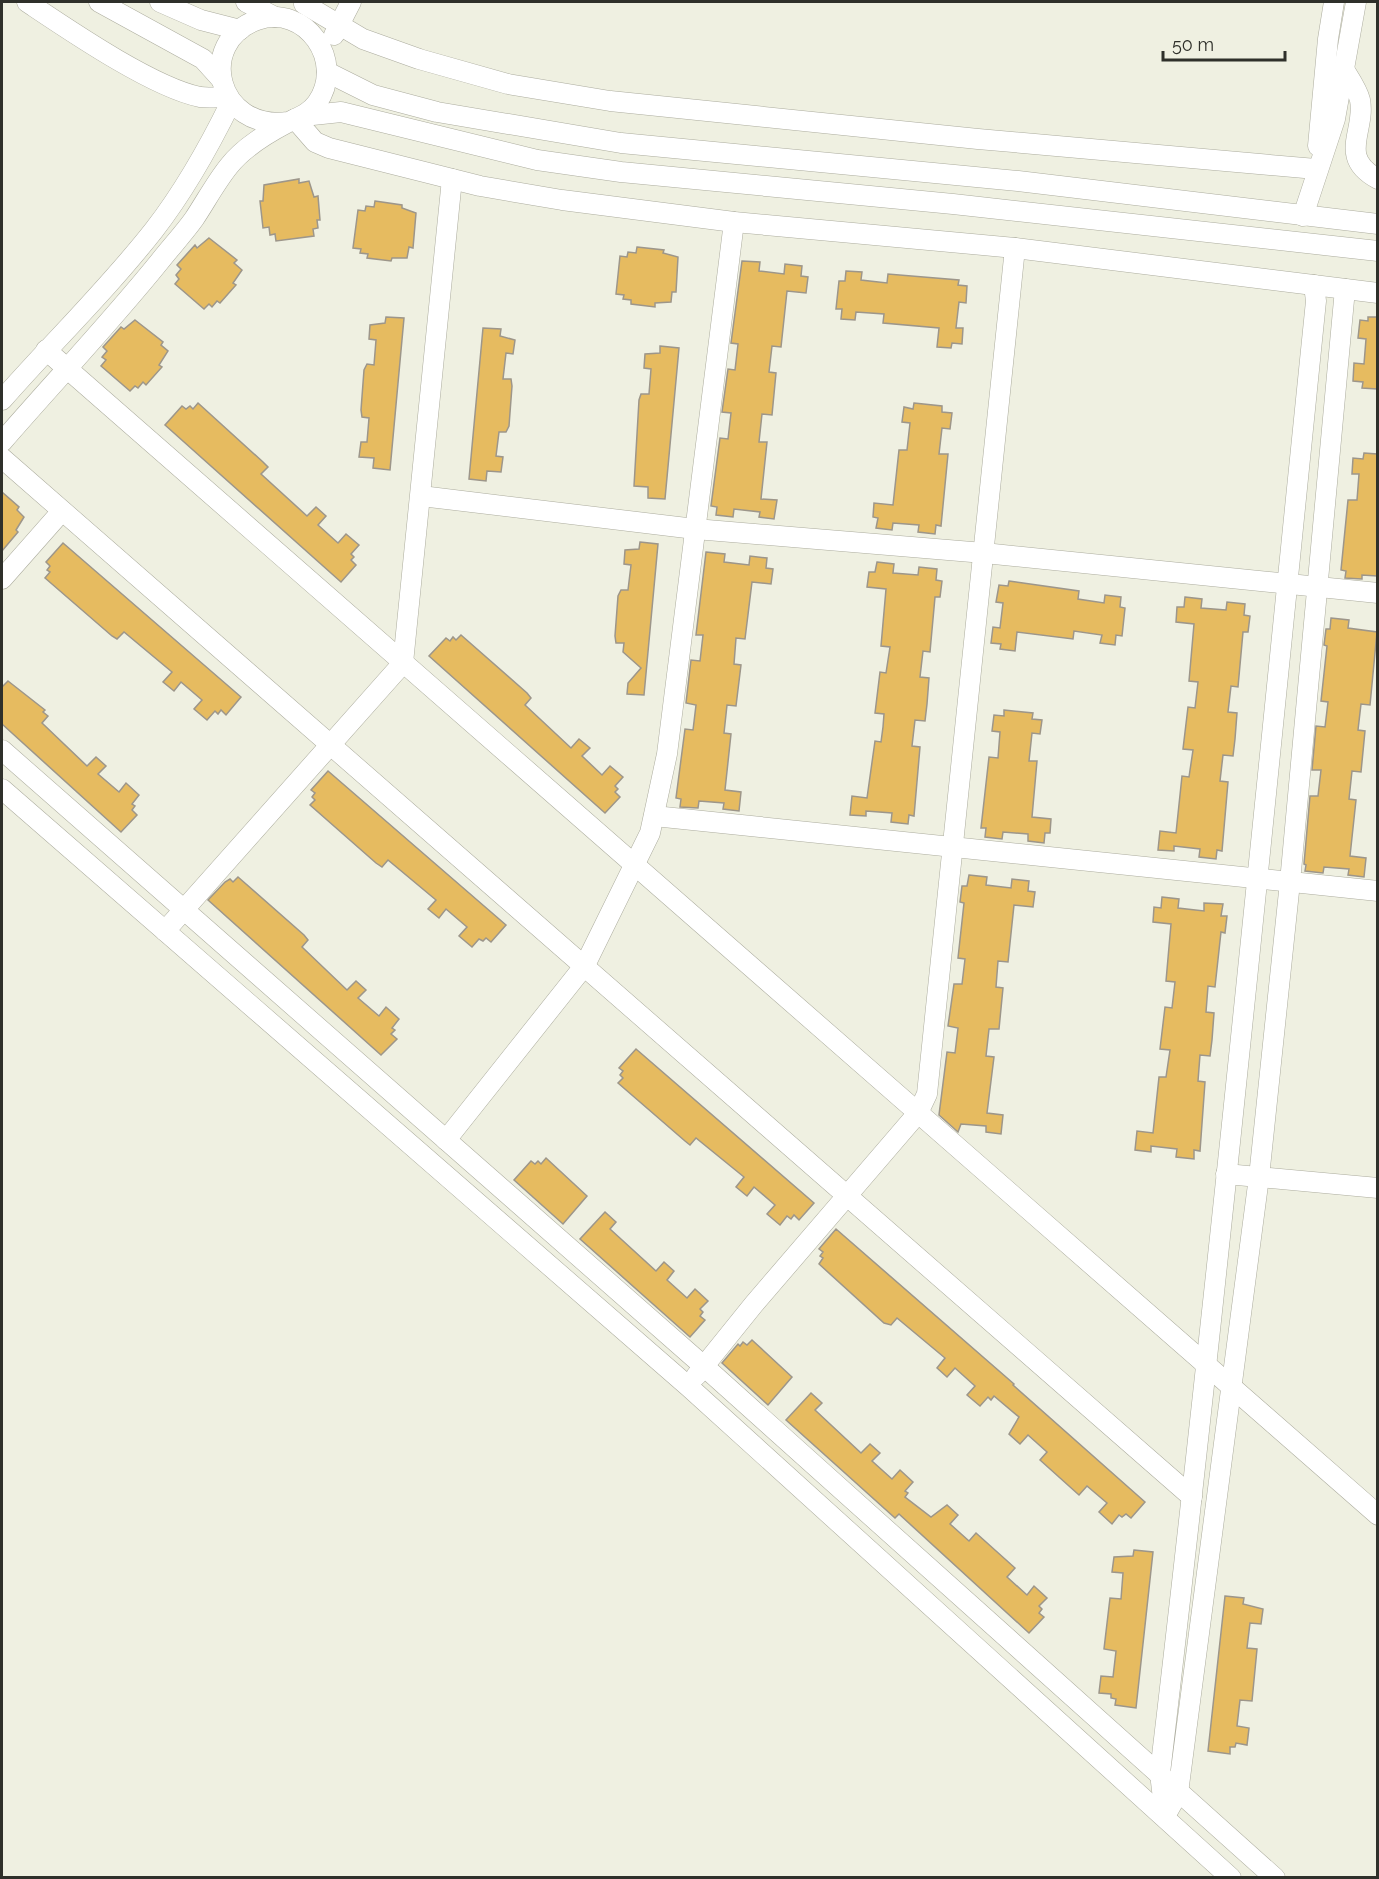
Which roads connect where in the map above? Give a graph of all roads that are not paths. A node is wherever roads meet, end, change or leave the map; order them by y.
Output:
1 (27, 2) edge
2 (99, 2) edge
3 (160, 2) edge
4 (246, 2) edge
5 (351, 2) edge
6 (1334, 2) edge
7 (1356, 2) edge
8 (305, 3) edge
9 (281, 19) junction
10 (338, 25) junction
11 (240, 30) junction
12 (326, 64) junction
13 (1345, 71) junction
14 (227, 93) junction
15 (296, 119) junction
16 (1316, 169) junction
17 (452, 179) junction
18 (1377, 179) edge
19 (1303, 216) junction
20 (734, 222) junction
21 (1377, 224) edge
22 (1015, 248) junction
23 (1377, 251) edge
24 (1314, 285) junction
25 (1345, 289) junction
26 (1377, 293) edge
27 (46, 350) junction
28 (67, 368) junction
29 (2, 400) edge
30 (2, 442) edge
31 (2, 458) edge
32 (421, 496) junction
33 (62, 511) junction
34 (695, 529) junction
35 (984, 553) junction
36 (2, 579) edge
37 (1287, 585) junction
38 (1317, 588) junction
39 (1377, 593) edge
40 (404, 663) junction
41 (331, 745) junction
42 (2, 750) edge
43 (2, 789) edge
44 (654, 816) junction
45 (952, 848) junction
46 (636, 866) junction
47 (1257, 879) junction
48 (1290, 882) junction
49 (1377, 891) edge
50 (185, 909) junction
51 (165, 931) junction
52 (585, 965) junction
53 (918, 1113) junction
54 (446, 1140) junction
55 (1226, 1174) junction
56 (1259, 1177) junction
57 (1377, 1188) edge
58 (847, 1196) junction
59 (1204, 1364) junction
60 (703, 1366) junction
61 (689, 1387) junction
62 (1233, 1389) junction
63 (1192, 1497) junction
64 (1377, 1515) edge
65 (1160, 1773) junction
66 (1178, 1792) junction
67 (1165, 1816) junction
68 (1231, 1878) edge
69 (1275, 1878) edge

1 - 14 street
2 - 14 street
3 - 11 street
4 - 9 street
5 - 10 street
6 - 16 street
7 - 13 street
8 - 9 street
8 - 10 street
9 - 11 street
9 - 12 street
10 - 12 street
10 - 16 street
11 - 14 street
12 - 15 street
12 - 19 street
13 - 16 street
13 - 18 street
14 - 15 street
14 - 27 street
15 - 17 street
15 - 23 street
15 - 28 street
16 - 19 street
17 - 20 street
17 - 32 street
19 - 21 street
20 - 22 street
20 - 34 street
22 - 24 street
22 - 35 street
24 - 25 street
24 - 37 street
25 - 26 street
25 - 38 street
27 - 28 street
27 - 29 street
28 - 30 street
28 - 40 street
31 - 33 street
32 - 34 street
32 - 40 street
33 - 36 street
33 - 41 street
34 - 35 street
34 - 44 street
35 - 37 street
35 - 45 street
37 - 38 street
37 - 47 street
38 - 39 street
38 - 48 street
40 - 41 street
40 - 46 street
41 - 50 street
41 - 52 street
42 - 50 street
43 - 51 street
44 - 45 street
44 - 46 street
45 - 47 street
45 - 53 street
46 - 52 street
46 - 53 street
47 - 48 street
47 - 55 street
48 - 49 street
48 - 56 street
50 - 51 street
50 - 54 street
51 - 61 street
52 - 54 street
52 - 58 street
53 - 58 street
53 - 59 street
54 - 60 street
55 - 56 street
55 - 59 street
56 - 57 street
56 - 62 street
58 - 60 street
58 - 63 street
59 - 62 street
59 - 63 street
60 - 61 street
60 - 65 street
61 - 67 street
62 - 64 street
62 - 66 street
63 - 65 street
65 - 66 street
65 - 67 street
66 - 67 street
66 - 69 street
67 - 68 street

